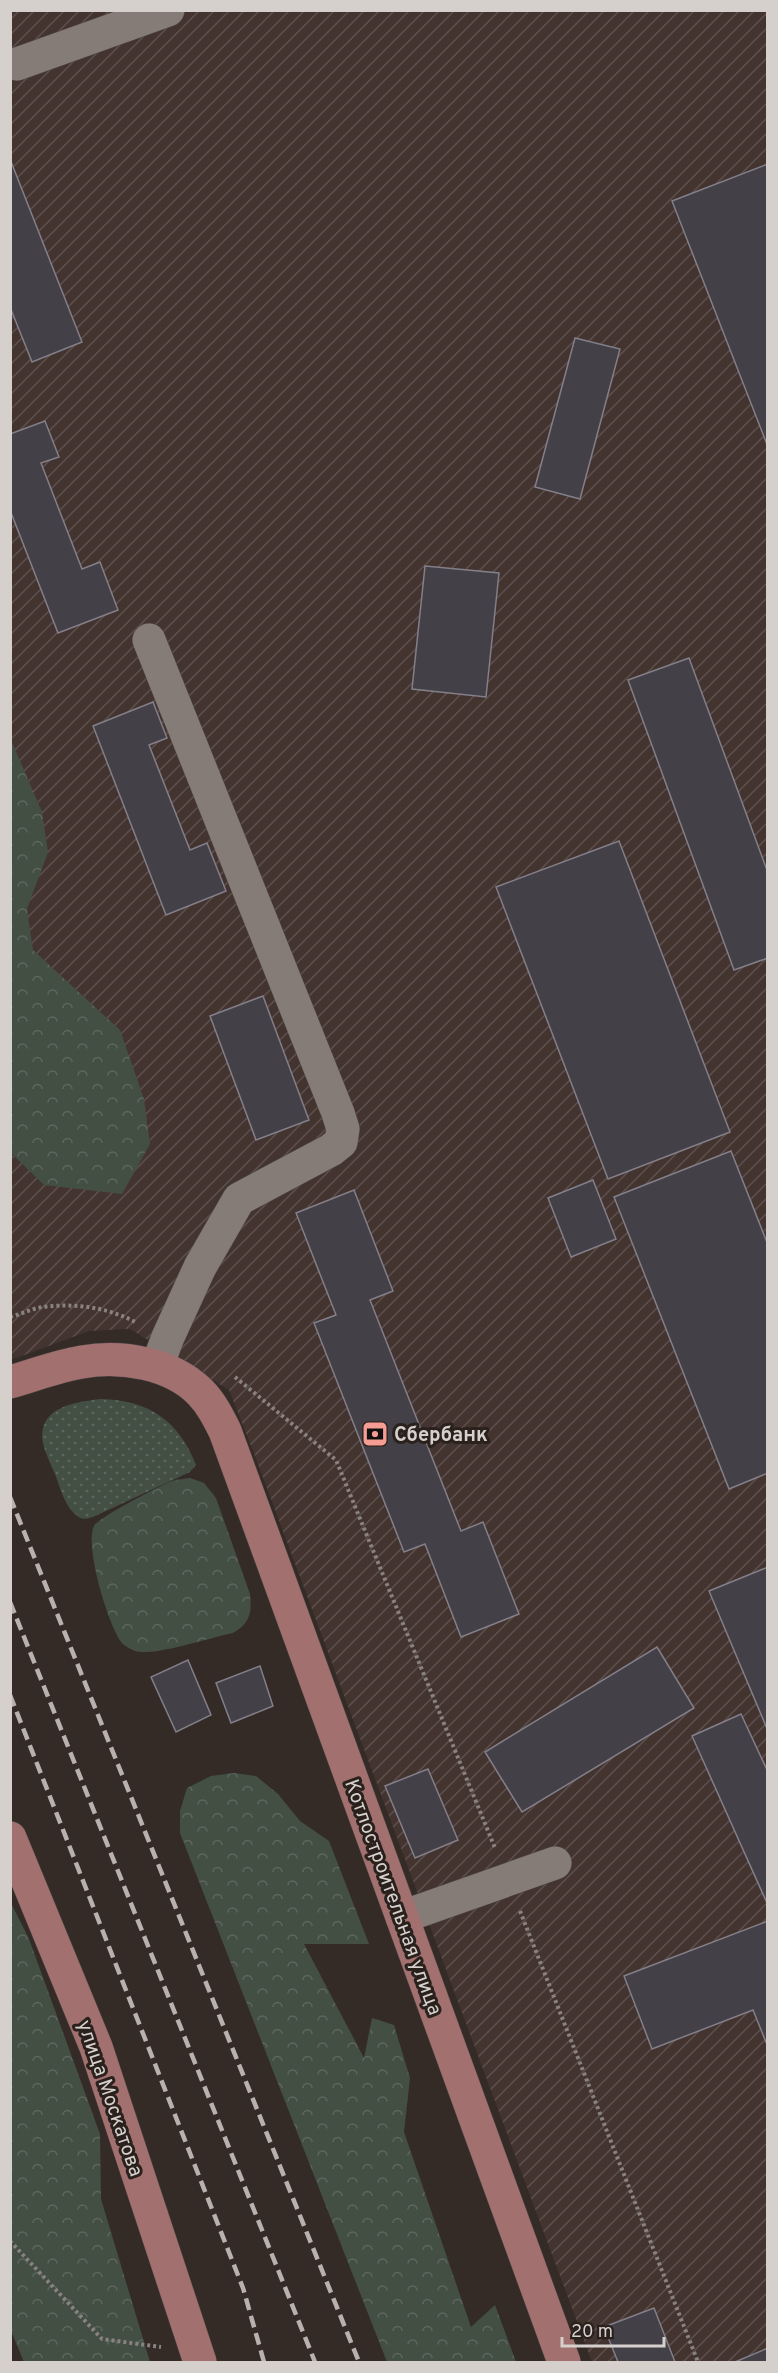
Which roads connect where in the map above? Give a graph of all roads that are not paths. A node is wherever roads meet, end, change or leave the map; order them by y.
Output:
1 (168, 10) edge
2 (17, 64) dead end
3 (149, 640) dead end
4 (157, 1366) junction
5 (10, 1382) edge
6 (10, 1838) edge
7 (555, 1863) dead end
8 (402, 1917) junction
9 (198, 2357) edge
10 (564, 2362) edge

1 - 2 street
3 - 4 street
4 - 5 main road, Котлостроительная улица
4 - 8 main road, Котлостроительная улица
6 - 9 main road, улица Москатова
7 - 8 street
8 - 10 main road, Котлостроительная улица

